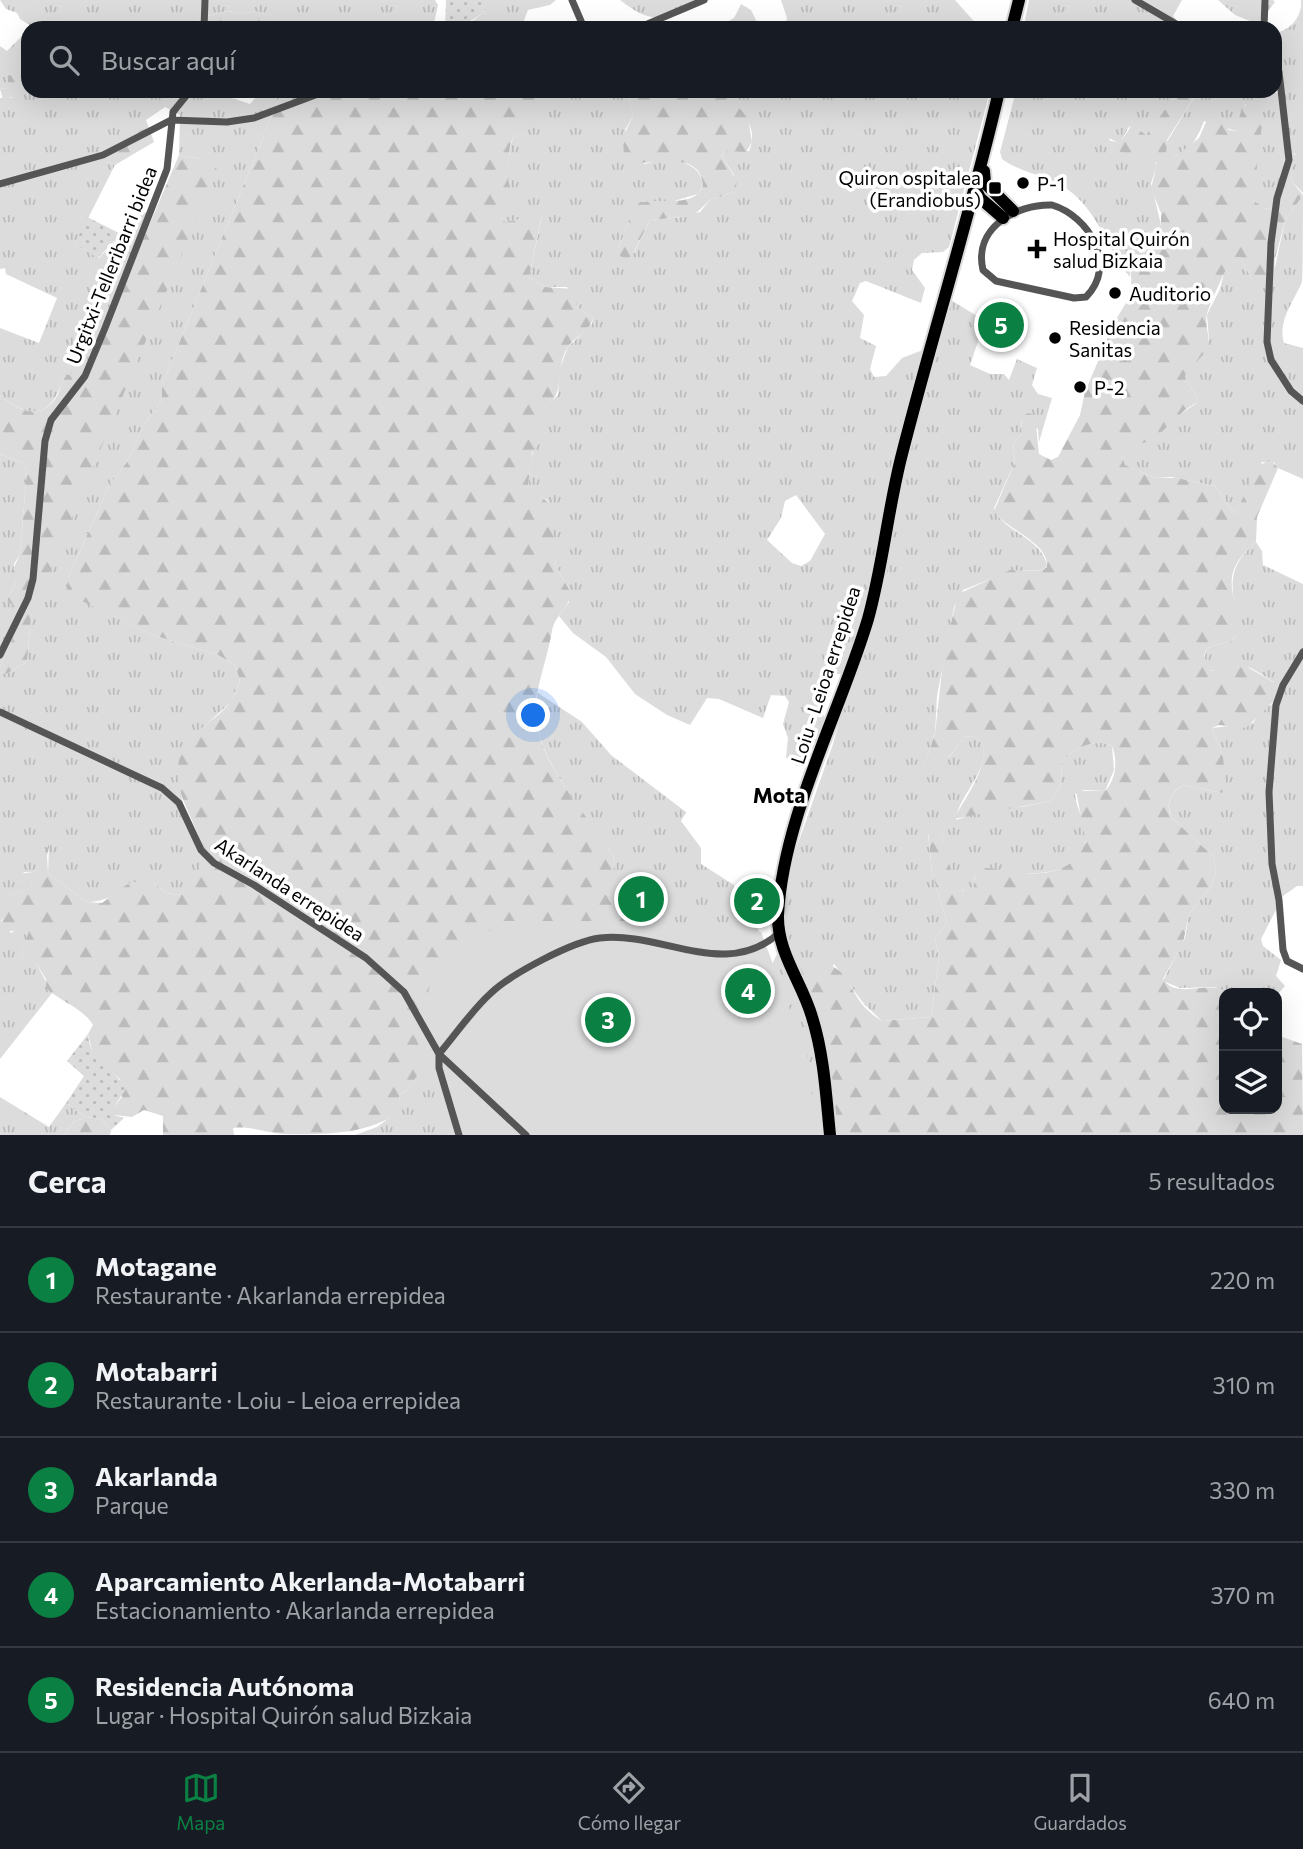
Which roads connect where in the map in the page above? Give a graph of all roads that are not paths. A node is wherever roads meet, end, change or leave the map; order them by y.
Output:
1 (205, 0) edge
2 (572, 0) edge
3 (704, 0) edge
4 (1020, 0) edge
5 (1135, 0) edge
6 (1265, 0) edge
7 (204, 21) edge
8 (580, 21) edge
9 (654, 21) edge
10 (1014, 21) edge
11 (1171, 21) edge
12 (1264, 21) edge
13 (184, 98) edge
14 (307, 98) edge
15 (995, 98) edge
16 (996, 98) edge
17 (997, 98) edge
18 (1282, 98) edge
19 (171, 120) junction
20 (986, 121) junction
21 (0, 184) edge
22 (975, 190) junction
23 (994, 204) junction
24 (1008, 214) junction
25 (948, 283) junction
26 (940, 306) junction
27 (1303, 401) edge
28 (1303, 652) edge
29 (0, 655) edge
30 (0, 712) edge
31 (779, 933) junction
32 (1303, 969) edge
33 (439, 1054) junction
34 (459, 1135) edge
35 (526, 1135) edge
36 (830, 1135) edge

1 - 7 street
2 - 8 street
3 - 9 street
4 - 10 main road
5 - 11 street
6 - 12 street
13 - 19 street
14 - 19 street
15 - 20 main road, Loiu - Leioa errepidea
16 - 22 main road, Loiu - Leioa errepidea
17 - 23 main road
18 - 27 street
19 - 21 street
19 - 29 street, Urgitxi-Telleribarri bidea
20 - 22 main road
20 - 26 main road, Loiu - Leioa errepidea
22 - 23 main road
22 - 25 main road, Loiu - Leioa errepidea
23 - 24 main road
23 - 25 main road
24 - 24 street
25 - 26 main road, Loiu - Leioa errepidea
26 - 31 main road, Loiu - Leioa errepidea
28 - 32 street
30 - 33 street, Akarlanda errepidea
31 - 33 street
31 - 36 main road, Loiu - Leioa errepidea
33 - 34 street
33 - 35 street, Akarlanda errepidea

